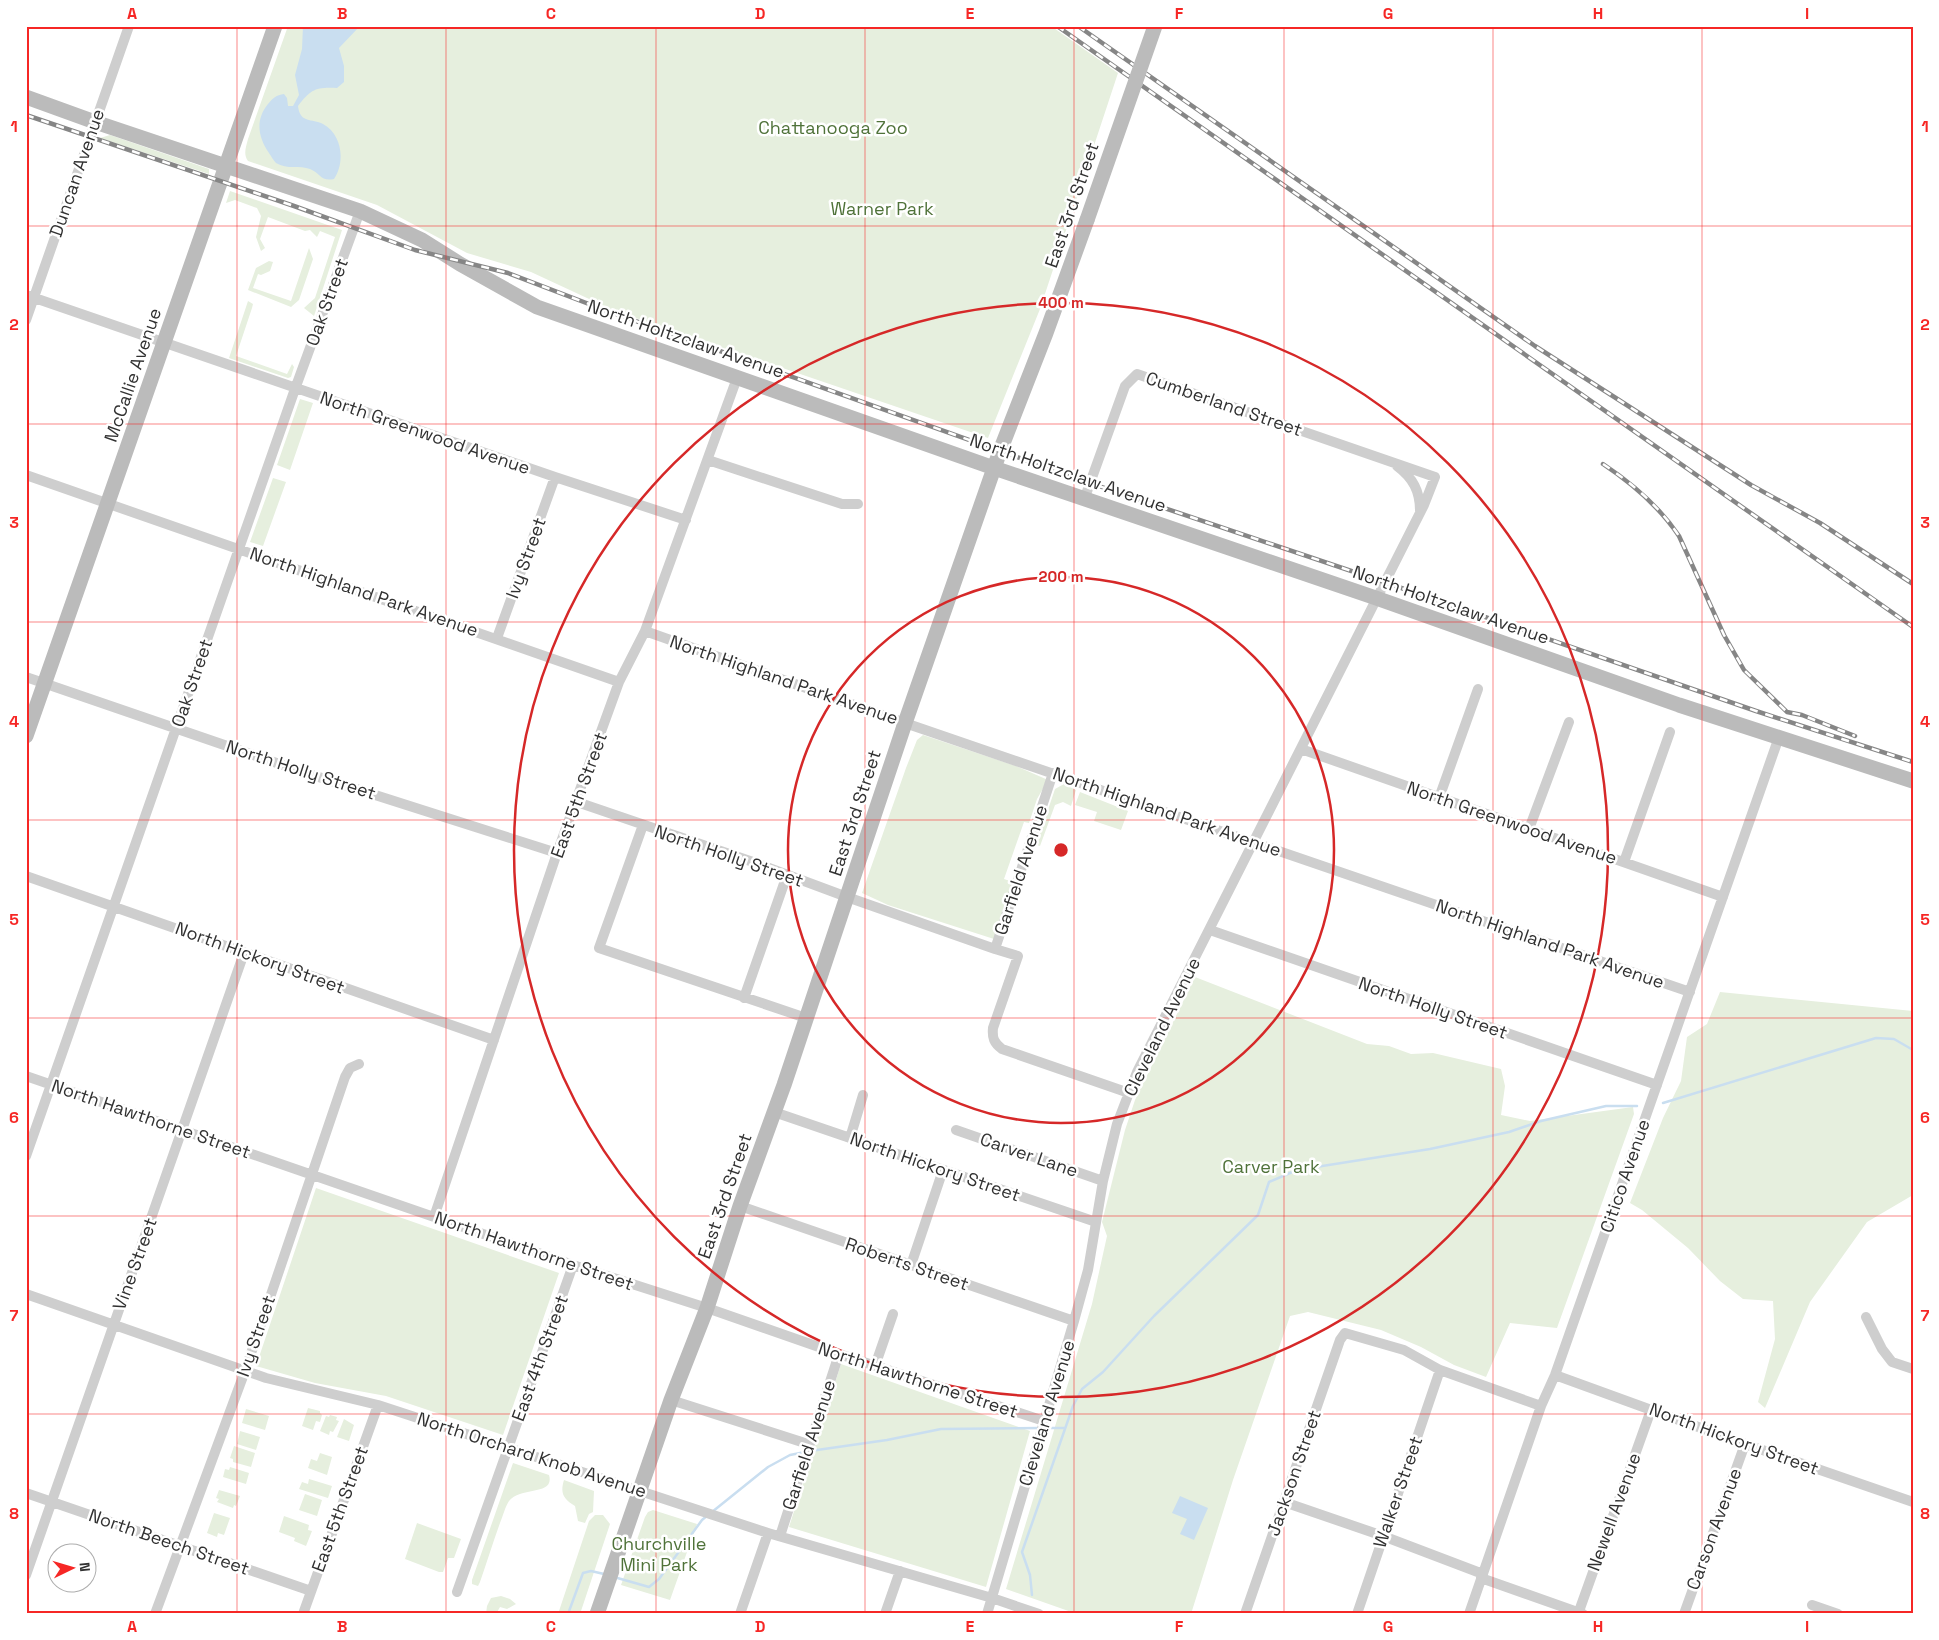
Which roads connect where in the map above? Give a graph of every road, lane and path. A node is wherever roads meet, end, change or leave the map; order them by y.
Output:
1 (129, 26) edge
2 (275, 26) edge
3 (1154, 26) edge
4 (26, 97) edge
5 (95, 122) junction
6 (227, 165) junction
7 (360, 211) junction
8 (30, 296) edge
9 (26, 320) edge
10 (164, 343) junction
11 (737, 378) junction
12 (295, 388) junction
13 (1383, 459) junction
14 (708, 460) junction
15 (994, 468) junction
16 (26, 475) edge
17 (555, 477) junction
18 (1435, 477) joint
19 (1085, 497) junction
20 (108, 504) junction
21 (858, 504) dead end
22 (1420, 513) junction
23 (686, 520) junction
24 (239, 548) junction
25 (1376, 598) junction
26 (645, 631) junction
27 (497, 638) junction
28 (26, 677) edge
29 (619, 682) junction
30 (45, 684) junction
31 (1478, 689) dead end
32 (905, 722) junction
33 (1569, 722) dead end
34 (177, 728) junction
35 (1670, 732) dead end
36 (26, 736) edge
37 (1779, 737) junction
38 (1301, 749) junction
39 (1053, 773) junction
40 (1913, 780) edge
41 (1439, 798) junction
42 (577, 802) junction
43 (643, 825) junction
44 (1529, 829) junction
45 (1253, 841) junction
46 (558, 853) junction
47 (1624, 862) junction
48 (787, 875) junction
49 (26, 876) edge
50 (847, 897) junction
51 (1723, 897) junction
52 (114, 906) junction
53 (1210, 930) junction
54 (995, 949) junction
55 (244, 953) junction
56 (1690, 992) junction
57 (744, 998) junction
58 (806, 1018) junction
59 (494, 1040) junction
60 (359, 1064) dead end
61 (26, 1076) edge
62 (52, 1085) junction
63 (1657, 1085) junction
64 (1129, 1093) junction
65 (864, 1095) dead end
66 (774, 1112) junction
67 (956, 1130) dead end
68 (183, 1131) junction
69 (850, 1138) junction
70 (26, 1156) edge
71 (943, 1170) junction
72 (310, 1174) junction
73 (1103, 1181) junction
74 (740, 1206) junction
75 (434, 1217) junction
76 (1096, 1222) junction
77 (573, 1265) junction
78 (911, 1265) junction
79 (26, 1294) edge
80 (706, 1308) junction
81 (893, 1314) dead end
82 (1866, 1317) dead end
83 (1074, 1321) junction
84 (114, 1325) junction
85 (839, 1354) junction
86 (875, 1366) junction
87 (1913, 1369) edge
88 (1440, 1370) junction
89 (245, 1371) junction
90 (1555, 1375) junction
91 (671, 1400) junction
92 (378, 1404) junction
93 (1540, 1406) junction
94 (1651, 1410) junction
95 (1044, 1421) junction
96 (808, 1444) junction
97 (1745, 1444) junction
98 (508, 1447) junction
99 (639, 1491) junction
100 (26, 1493) edge
101 (51, 1502) junction
102 (1284, 1502) junction
103 (1913, 1502) edge
104 (768, 1533) junction
105 (780, 1536) junction
106 (1383, 1536) junction
107 (180, 1545) junction
108 (900, 1571) junction
109 (26, 1575) edge
110 (1482, 1576) junction
111 (311, 1591) junction
112 (457, 1592) dead end
113 (992, 1598) junction
114 (1812, 1605) dead end
115 (1580, 1613) edge
116 (156, 1614) edge
117 (303, 1614) edge
118 (597, 1614) edge
119 (740, 1614) edge
120 (885, 1614) edge
121 (987, 1614) edge
122 (1039, 1614) edge
123 (1245, 1614) edge
124 (1357, 1614) edge
125 (1469, 1614) edge
126 (1684, 1614) edge
127 (1838, 1614) edge

1 - 5 street, Duncan Avenue
2 - 6 main road, McCallie Avenue
3 - 15 main road, East 3rd Street, bridge
4 - 5 main road, North Holtzclaw Avenue
5 - 6 main road, North Holtzclaw Avenue
5 - 8 street, Duncan Avenue
6 - 7 main road, North Holtzclaw Avenue
6 - 10 main road, McCallie Avenue
7 - 11 main road, North Holtzclaw Avenue
7 - 12 street, Oak Street
8 - 9 street, Duncan Avenue
8 - 10 street, North Greenwood Avenue
10 - 12 street, North Greenwood Avenue
10 - 20 main road, McCallie Avenue
11 - 14 street, East 5th Street
11 - 15 main road, North Holtzclaw Avenue
12 - 17 street, North Greenwood Avenue
12 - 24 street, Oak Street
13 - 18 street, Cumberland Street
13 - 19 street, Cumberland Street
13 - 22 street, Cumberland Street
14 - 21 street
14 - 23 street, East 5th Street
15 - 19 main road, North Holtzclaw Avenue
15 - 32 main road, East 3rd Street
16 - 20 street, North Highland Park Avenue
17 - 23 street, North Greenwood Avenue
17 - 27 street, Ivy Street
18 - 22 street, Cleveland Avenue
19 - 25 main road, North Holtzclaw Avenue
20 - 24 street, North Highland Park Avenue
20 - 30 main road, McCallie Avenue
22 - 25 street, Cleveland Avenue
23 - 26 street, East 5th Street
24 - 27 street, North Highland Park Avenue
24 - 34 street, Oak Street
25 - 37 main road, North Holtzclaw Avenue
25 - 38 street, Cleveland Avenue
26 - 29 street, East 5th Street
26 - 32 street, North Highland Park Avenue
27 - 29 street, North Highland Park Avenue
28 - 30 street, North Holly Street
29 - 42 street, East 5th Street
30 - 34 street, North Holly Street
30 - 36 main road, McCallie Avenue
31 - 41 street
32 - 39 street, North Highland Park Avenue
32 - 50 main road, East 3rd Street
33 - 44 street
34 - 46 street, North Holly Street
34 - 52 street, Oak Street
35 - 47 street
37 - 40 main road, North Holtzclaw Avenue
37 - 51 street, Citico Avenue
38 - 41 street, North Greenwood Avenue
38 - 45 street, Cleveland Avenue
39 - 45 street, North Highland Park Avenue
39 - 54 street, Garfield Avenue
41 - 44 street, North Greenwood Avenue
42 - 43 street, North Holly Street
42 - 46 street, East 5th Street
43 - 48 street, North Holly Street
43 - 57 street
44 - 47 street, North Greenwood Avenue
45 - 53 street, Cleveland Avenue
45 - 56 street, North Highland Park Avenue
46 - 59 street, East 5th Street
47 - 51 street, North Greenwood Avenue
48 - 50 street, North Holly Street
48 - 57 street
49 - 52 street, North Hickory Street
50 - 54 street, North Holly Street
50 - 58 main road, East 3rd Street
51 - 56 street, Citico Avenue
52 - 55 street, North Hickory Street
52 - 62 street, Oak Street
53 - 63 street, North Holly Street
53 - 64 street, Cleveland Avenue
54 - 64 street, Garfield Avenue
55 - 59 street, North Hickory Street
55 - 68 street, Vine Street
56 - 63 street, Citico Avenue
57 - 58 street
58 - 66 main road, East 3rd Street
59 - 75 street, East 5th Street
60 - 72 street, Ivy Street
61 - 62 street, North Hawthorne Street
62 - 68 street, North Hawthorne Street
62 - 70 street, Oak Street
63 - 90 street, Citico Avenue
64 - 73 street, Cleveland Avenue
65 - 69 street
66 - 69 street, North Hickory Street
66 - 74 main road, East 3rd Street
67 - 73 street, Carver Lane
68 - 72 street, North Hawthorne Street
68 - 84 street, Vine Street
69 - 71 street, North Hickory Street
71 - 76 street, North Hickory Street
71 - 78 street
72 - 75 street, North Hawthorne Street
72 - 89 street, Ivy Street
73 - 76 street, Cleveland Avenue
74 - 78 street, Roberts Street
74 - 80 main road, East 3rd Street
75 - 77 street, North Hawthorne Street
76 - 83 street, Cleveland Avenue
77 - 80 street, North Hawthorne Street
77 - 98 street, East 4th Street
78 - 83 street, Roberts Street
79 - 84 street, North Orchard Knob Avenue
80 - 85 street, North Hawthorne Street
80 - 91 main road, East 3rd Street
81 - 86 street
82 - 87 street
83 - 95 street, Cleveland Avenue
84 - 89 street, North Orchard Knob Avenue
84 - 101 street, Vine Street
85 - 86 street, North Hawthorne Street
85 - 96 street, Garfield Avenue
86 - 95 street, North Hawthorne Street
88 - 93 street
88 - 102 street, Jackson Street
88 - 106 street, Walker Street
89 - 92 street, North Orchard Knob Avenue
89 - 107 street, Ivy Street
90 - 93 street, Citico Avenue
90 - 94 street, North Hickory Street
91 - 96 street
91 - 99 main road, East 3rd Street
92 - 98 street, North Orchard Knob Avenue
92 - 111 street, East 5th Street
93 - 110 street, Citico Avenue
94 - 97 street, North Hickory Street
94 - 115 street, Newell Avenue
95 - 113 street, Cleveland Avenue
96 - 105 street, Garfield Avenue
97 - 103 street, North Hickory Street
97 - 126 street, Carson Avenue
98 - 99 street, North Orchard Knob Avenue
98 - 112 street, East 4th Street
99 - 104 street, North Orchard Knob Avenue
99 - 118 main road, East 3rd Street
100 - 101 street, North Beech Street
101 - 107 street, North Beech Street
101 - 109 street, Vine Street
102 - 106 street
102 - 123 street, Jackson Street
104 - 105 street, North Orchard Knob Avenue
104 - 119 street
105 - 108 street, North Orchard Knob Avenue
106 - 110 street
106 - 124 street, Walker Street
107 - 111 street, North Beech Street
107 - 116 street, Ivy Street
108 - 113 street, North Orchard Knob Avenue
108 - 120 street
110 - 115 street
110 - 125 street, Citico Avenue
111 - 117 street, East 5th Street
113 - 121 street, Cleveland Avenue
113 - 122 street, North Orchard Knob Avenue
114 - 127 street

